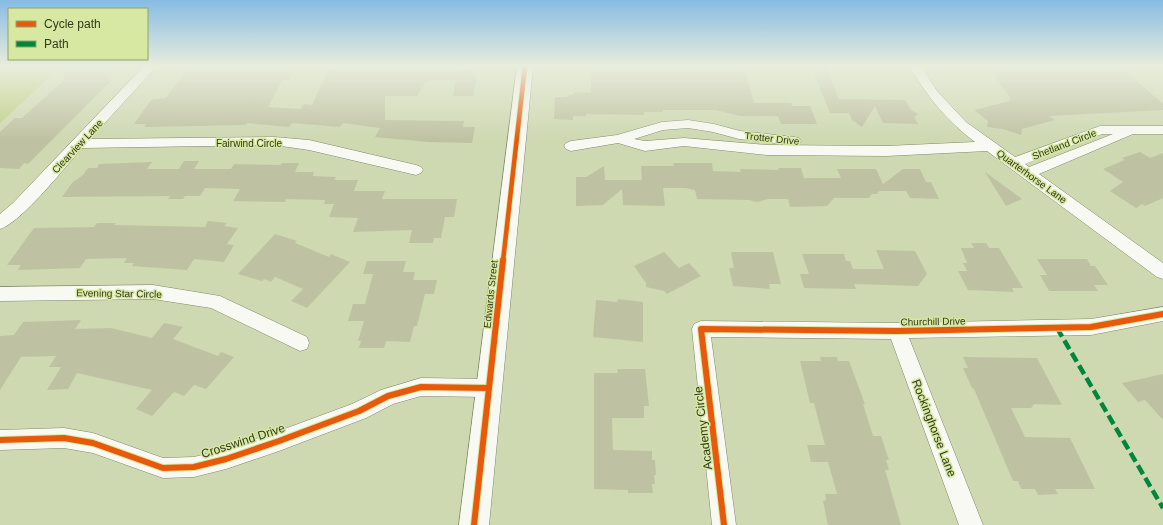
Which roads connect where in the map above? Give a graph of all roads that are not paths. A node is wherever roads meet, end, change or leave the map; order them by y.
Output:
1 (128, 90) edge
2 (522, 90) edge
3 (930, 90) edge
4 (1163, 130) edge
5 (1140, 131) junction
6 (79, 144) junction
7 (571, 146) dead end
8 (989, 146) junction
9 (1014, 163) junction
10 (416, 170) dead end
11 (1027, 173) junction
12 (0, 223) edge
13 (1163, 272) edge
14 (0, 294) edge
15 (1163, 314) edge
16 (701, 328) joint
17 (897, 331) junction
18 (300, 343) dead end
19 (488, 388) junction
20 (0, 440) edge
21 (474, 525) edge
22 (724, 525) edge
23 (971, 525) edge

1 - 6 street, Clearview Lane
2 - 19 main road, Edwards Street
3 - 8 street, Quarterhorse Lane
4 - 5 street, Shetland Circle
5 - 9 street, Shetland Circle
5 - 11 street, Shetland Circle
6 - 10 street, Fairwind Circle
6 - 12 street, Clearview Lane
7 - 8 street, Trotter Drive
8 - 9 street, Quarterhorse Lane
9 - 11 street, Quarterhorse Lane
11 - 13 street, Quarterhorse Lane
14 - 18 street, Evening Star Circle
15 - 17 street, Churchill Drive
16 - 17 street, Churchill Drive
16 - 22 street, Academy Circle
17 - 23 street, Rockinghorse Lane
19 - 20 street, Crosswind Drive
19 - 21 main road, Edwards Street

